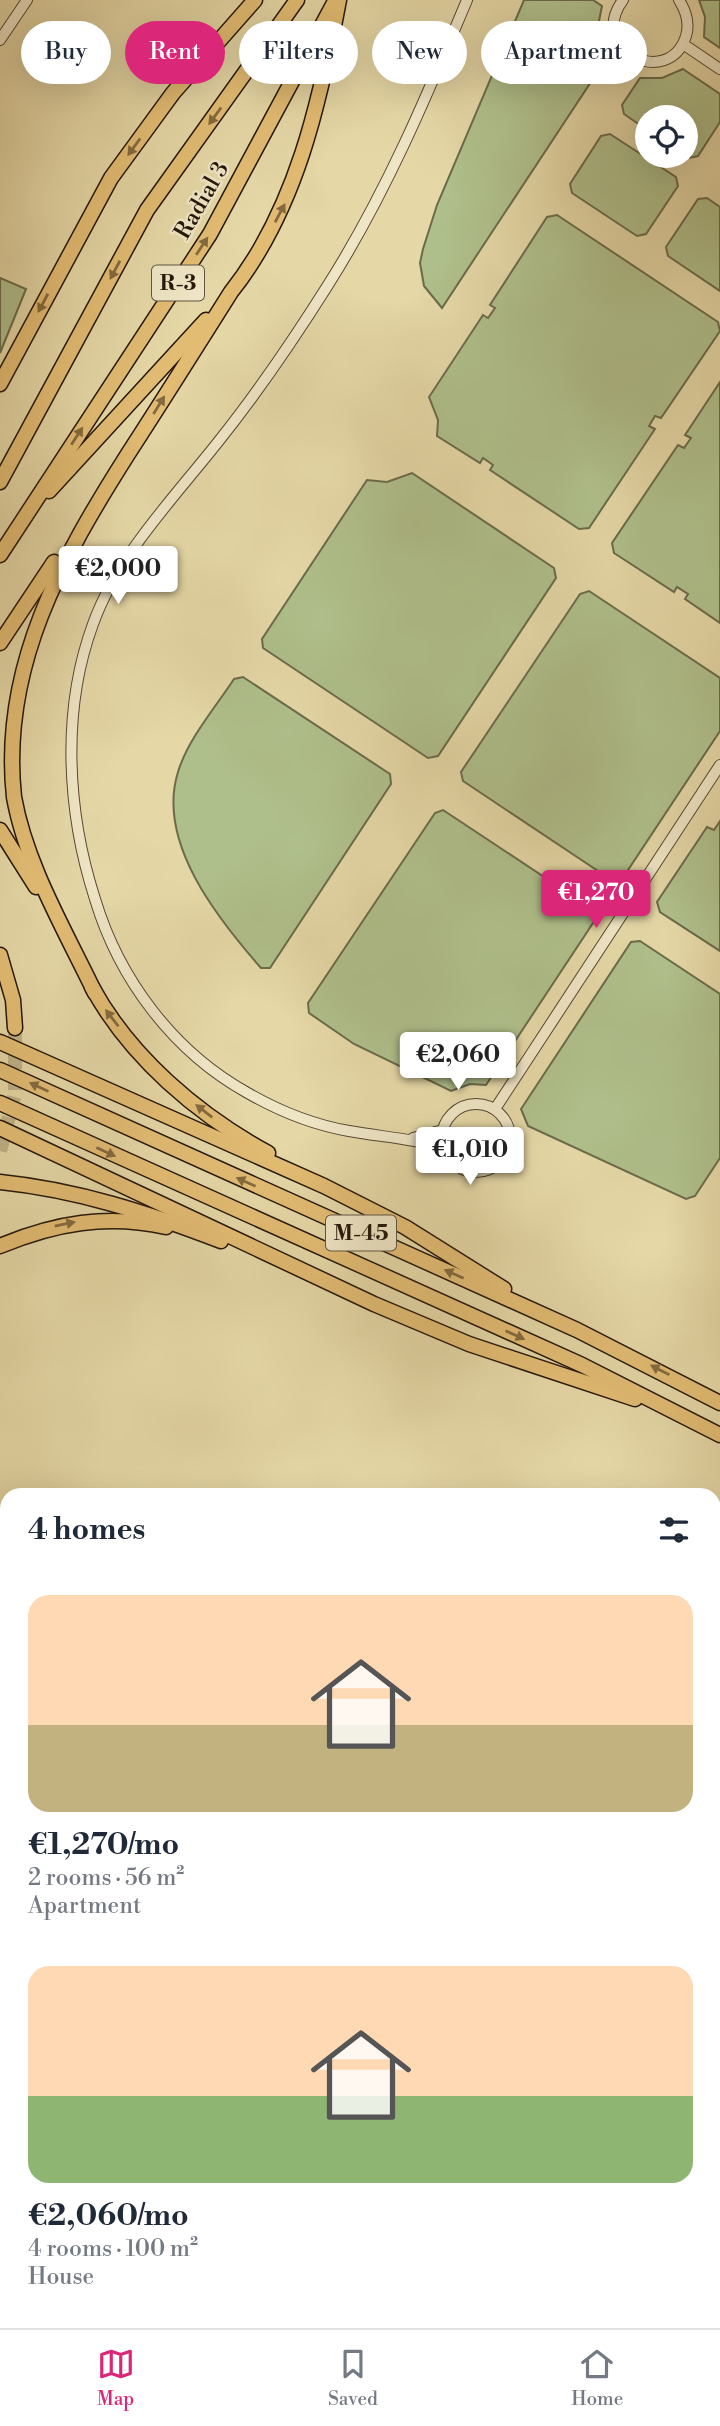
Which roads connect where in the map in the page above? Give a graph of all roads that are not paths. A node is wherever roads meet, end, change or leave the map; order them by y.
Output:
1 (27, 0) edge
2 (255, 0) edge
3 (297, 0) edge
4 (338, 0) edge
5 (467, 0) edge
6 (679, 0) edge
7 (621, 1) edge
8 (1, 37) edge
9 (683, 44) junction
10 (720, 69) edge
11 (231, 292) junction
12 (0, 384) edge
13 (0, 482) edge
14 (96, 504) junction
15 (20, 523) junction
16 (0, 555) edge
17 (0, 643) edge
18 (720, 765) edge
19 (0, 830) edge
20 (0, 955) edge
21 (94, 993) junction
22 (15, 1028) tunnel mouth
23 (0, 1042) edge
24 (0, 1070) edge
25 (0, 1103) edge
26 (495, 1109) junction
27 (0, 1128) edge
28 (443, 1130) junction
29 (413, 1138) junction
30 (443, 1148) junction
31 (0, 1182) edge
32 (324, 1186) junction
33 (0, 1246) edge
34 (233, 1246) junction
35 (331, 1285) junction
36 (524, 1306) junction
37 (651, 1400) junction
38 (720, 1402) edge
39 (720, 1435) edge

1 - 8 street
2 -> 12 highway
3 -> 13 highway, Radial 3 / R-3
11 -> 4 highway
15 -> 4 highway, Radial 3 / R-3
5 - 29 street
6 - 9 street
7 - 9 street
9 - 10 street
14 -> 11 highway
11 - 15 highway
14 - 17 highway
14 - 21 highway
15 - 16 highway, Radial 3 / R-3
18 - 26 street
19 - 21 highway
20 - 22 highway
32 -> 21 highway
23 - 32 highway
36 -> 24 highway, M-45
25 -> 37 highway, M-45
26 - 28 street
26 - 30 street
27 - 35 highway
28 - 29 street
28 - 30 street
29 - 30 street
31 - 34 highway
32 - 36 highway
33 -> 34 highway
34 - 35 highway
35 - 37 highway
38 -> 36 highway, M-45
37 - 39 highway, M-45

